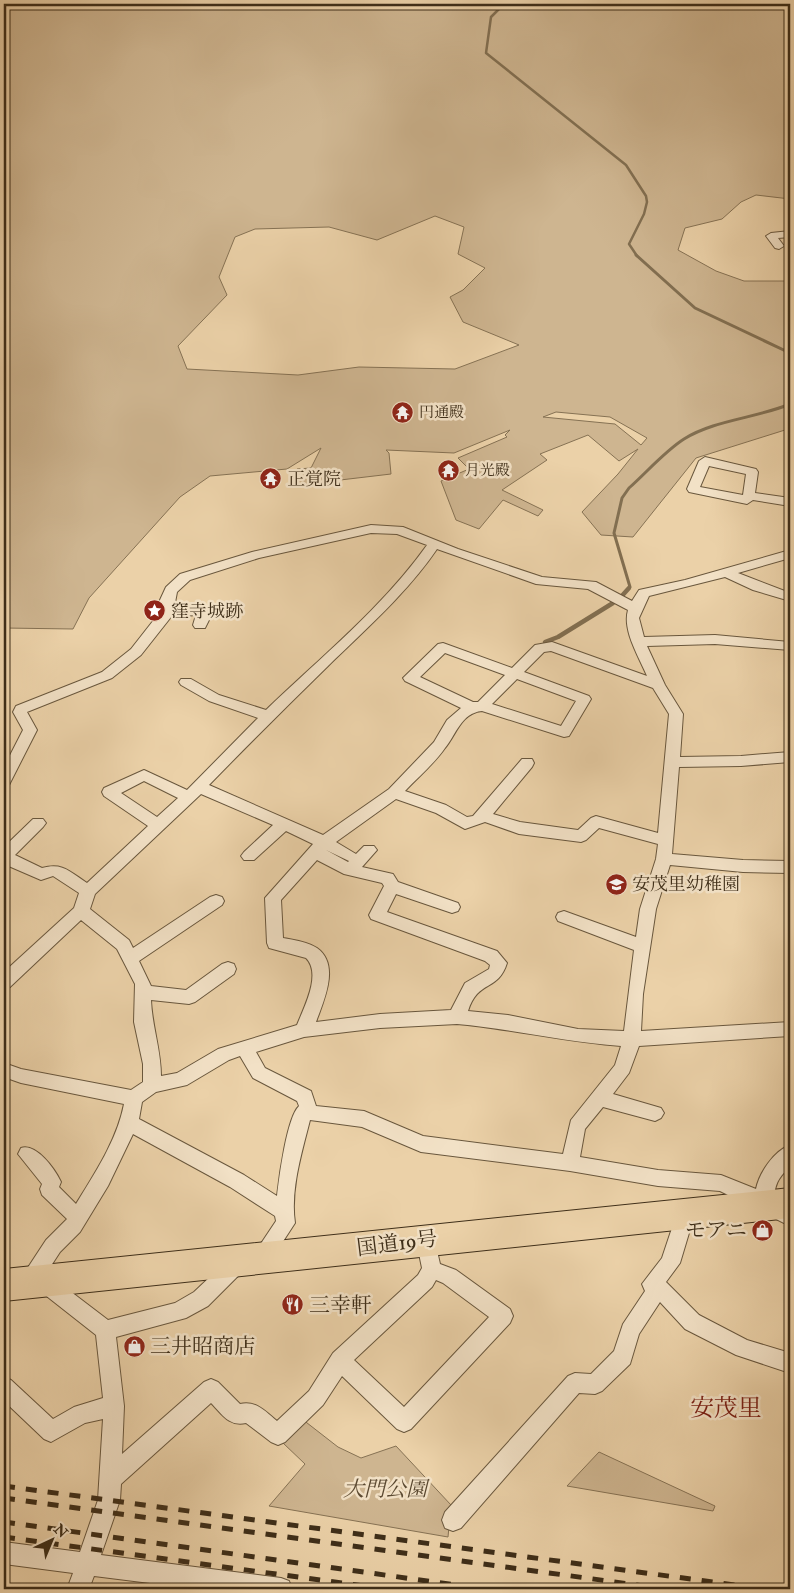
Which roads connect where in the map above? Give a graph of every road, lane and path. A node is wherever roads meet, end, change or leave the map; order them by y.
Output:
1 (790, 234) edge
2 (780, 246) dead end
3 (749, 496) junction
4 (790, 502) edge
5 (435, 543) junction
6 (790, 554) edge
7 (727, 573) junction
8 (790, 597) edge
9 (634, 608) junction
10 (167, 613) junction
11 (200, 625) dead end
12 (639, 642) junction
13 (790, 646) edge
14 (513, 674) junction
15 (186, 682) dead end
16 (658, 685) junction
17 (477, 707) junction
18 (268, 716) junction
19 (790, 757) edge
20 (527, 762) dead end
21 (673, 762) junction
22 (4, 781) edge
23 (194, 792) junction
24 (394, 793) junction
25 (483, 816) junction
26 (38, 823) dead end
27 (284, 824) junction
28 (158, 825) junction
29 (664, 840) junction
30 (319, 848) junction
31 (369, 850) dead end
32 (250, 856) dead end
33 (4, 857) edge
34 (664, 859) junction
35 (349, 862) junction
36 (790, 867) edge
37 (392, 886) junction
38 (88, 891) junction
39 (216, 901) dead end
40 (452, 907) dead end
41 (82, 911) junction
42 (564, 917) dead end
43 (642, 946) junction
44 (131, 958) junction
45 (228, 969) dead end
46 (5, 981) edge
47 (144, 992) junction
48 (457, 1016) junction
49 (790, 1029) edge
50 (304, 1030) junction
51 (632, 1039) junction
52 (245, 1049) junction
53 (4, 1070) edge
54 (152, 1084) junction
55 (134, 1098) junction
56 (599, 1098) junction
57 (309, 1112) junction
58 (655, 1113) dead end
59 (129, 1123) junction
60 (790, 1153) edge
61 (27, 1154) dead end
62 (570, 1163) junction
63 (783, 1208) edge
64 (284, 1211) junction
65 (686, 1213) junction
66 (78, 1218) junction
67 (429, 1255) junction
68 (251, 1259) junction
69 (42, 1281) junction
70 (4, 1285) edge
71 (661, 1289) junction
72 (105, 1330) junction
73 (340, 1360) junction
74 (790, 1363) edge
75 (4, 1386) edge
76 (114, 1406) junction
77 (110, 1479) junction
78 (453, 1520) dead end
79 (4, 1553) edge
80 (87, 1566) junction
81 (243, 1587) edge
82 (78, 1589) edge
83 (281, 1589) edge

1 - 2 street
3 - 3 street
3 - 4 street
5 - 9 street
5 - 10 street
5 - 18 street
6 - 7 street
7 - 8 street
7 - 9 street
9 - 12 street
10 - 11 street
10 - 22 street
12 - 13 street
12 - 16 street
14 - 16 street
14 - 17 street
14 - 17 street
14 - 17 street
15 - 18 street
16 - 21 street
17 - 24 street
18 - 23 street
19 - 21 street
20 - 25 street
21 - 29 street
23 - 27 street
23 - 28 street
23 - 28 street
24 - 25 street
24 - 30 street
25 - 29 street
26 - 33 street
27 - 30 street
27 - 32 street
28 - 38 street
29 - 34 street
30 - 35 street
30 - 50 street
31 - 35 street
33 - 38 street
34 - 36 street
34 - 43 street
35 - 37 street
37 - 40 street
37 - 48 street
38 - 41 street
39 - 44 street
41 - 44 street
41 - 46 street
42 - 43 street
43 - 51 street
44 - 47 street
45 - 47 street
47 - 54 street
48 - 50 street
48 - 51 street
49 - 51 street
50 - 52 street
51 - 56 street
52 - 54 street
52 - 57 street
53 - 55 street
54 - 55 street
55 - 59 street
56 - 58 street
56 - 62 street
57 - 62 street
57 - 64 street
59 - 64 street
59 - 66 street
60 - 63 street
61 - 66 street
62 - 63 street
63 - 65 highway, 国道19号
64 - 68 street
65 - 67 highway, 国道19号
65 - 71 street
66 - 69 street
67 - 68 highway, 国道19号
67 - 73 street
67 - 73 street
68 - 69 highway, 国道19号
68 - 72 street
69 - 70 highway, 国道19号
69 - 72 street
71 - 74 street
71 - 78 street
72 - 76 street
73 - 77 street
75 - 76 street
76 - 77 street
77 - 80 street
79 - 80 street
80 - 81 street
80 - 82 street
81 - 83 street

